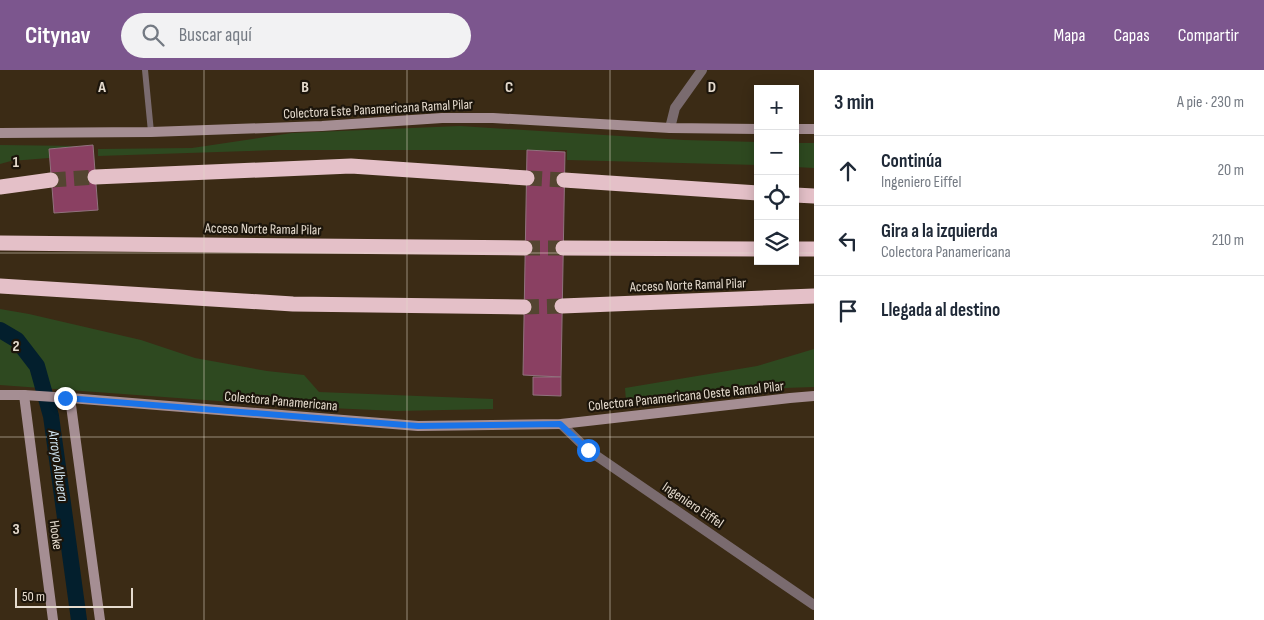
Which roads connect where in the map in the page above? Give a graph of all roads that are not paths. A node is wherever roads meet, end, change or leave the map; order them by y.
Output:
1 (145, 70) edge
2 (702, 70) edge
3 (670, 128) junction
4 (754, 128) edge
5 (799, 129) edge
6 (814, 129) edge
7 (151, 132) junction
8 (0, 133) edge
9 (95, 177) tunnel mouth
10 (527, 178) tunnel mouth
11 (51, 180) tunnel mouth
12 (564, 180) tunnel mouth
13 (0, 187) edge
14 (754, 193) edge
15 (799, 195) edge
16 (814, 196) edge
17 (0, 243) edge
18 (525, 248) tunnel mouth
19 (563, 248) tunnel mouth
20 (754, 248) edge
21 (799, 249) edge
22 (814, 249) edge
23 (0, 286) edge
24 (814, 296) edge
25 (562, 306) tunnel mouth
26 (524, 307) tunnel mouth
27 (0, 395) edge
28 (26, 395) junction
29 (814, 396) edge
30 (68, 398) junction
31 (560, 424) junction
32 (814, 605) edge
33 (53, 620) edge
34 (100, 620) edge

1 - 7 lane
2 - 3 street
3 - 4 street, Colectora Este Panamericana Ramal Pilar
3 - 7 street, Colectora Este Panamericana Ramal Pilar
5 - 6 street
7 - 8 street, Colectora Este Panamericana Ramal Pilar
9 - 10 highway
11 - 13 highway
12 - 14 highway
15 - 16 highway
17 - 18 highway, Acceso Norte Ramal Pilar
19 - 20 highway
21 - 22 highway
23 - 26 highway
24 - 25 highway, Acceso Norte Ramal Pilar
27 - 28 street, Colectora Panamericana
28 - 30 street, Colectora Panamericana
28 - 33 street, Hooke
29 - 31 street, Colectora Panamericana Oeste Ramal Pilar
30 - 31 street, Colectora Panamericana
30 - 34 street
31 - 32 street, Ingeniero Eiffel

